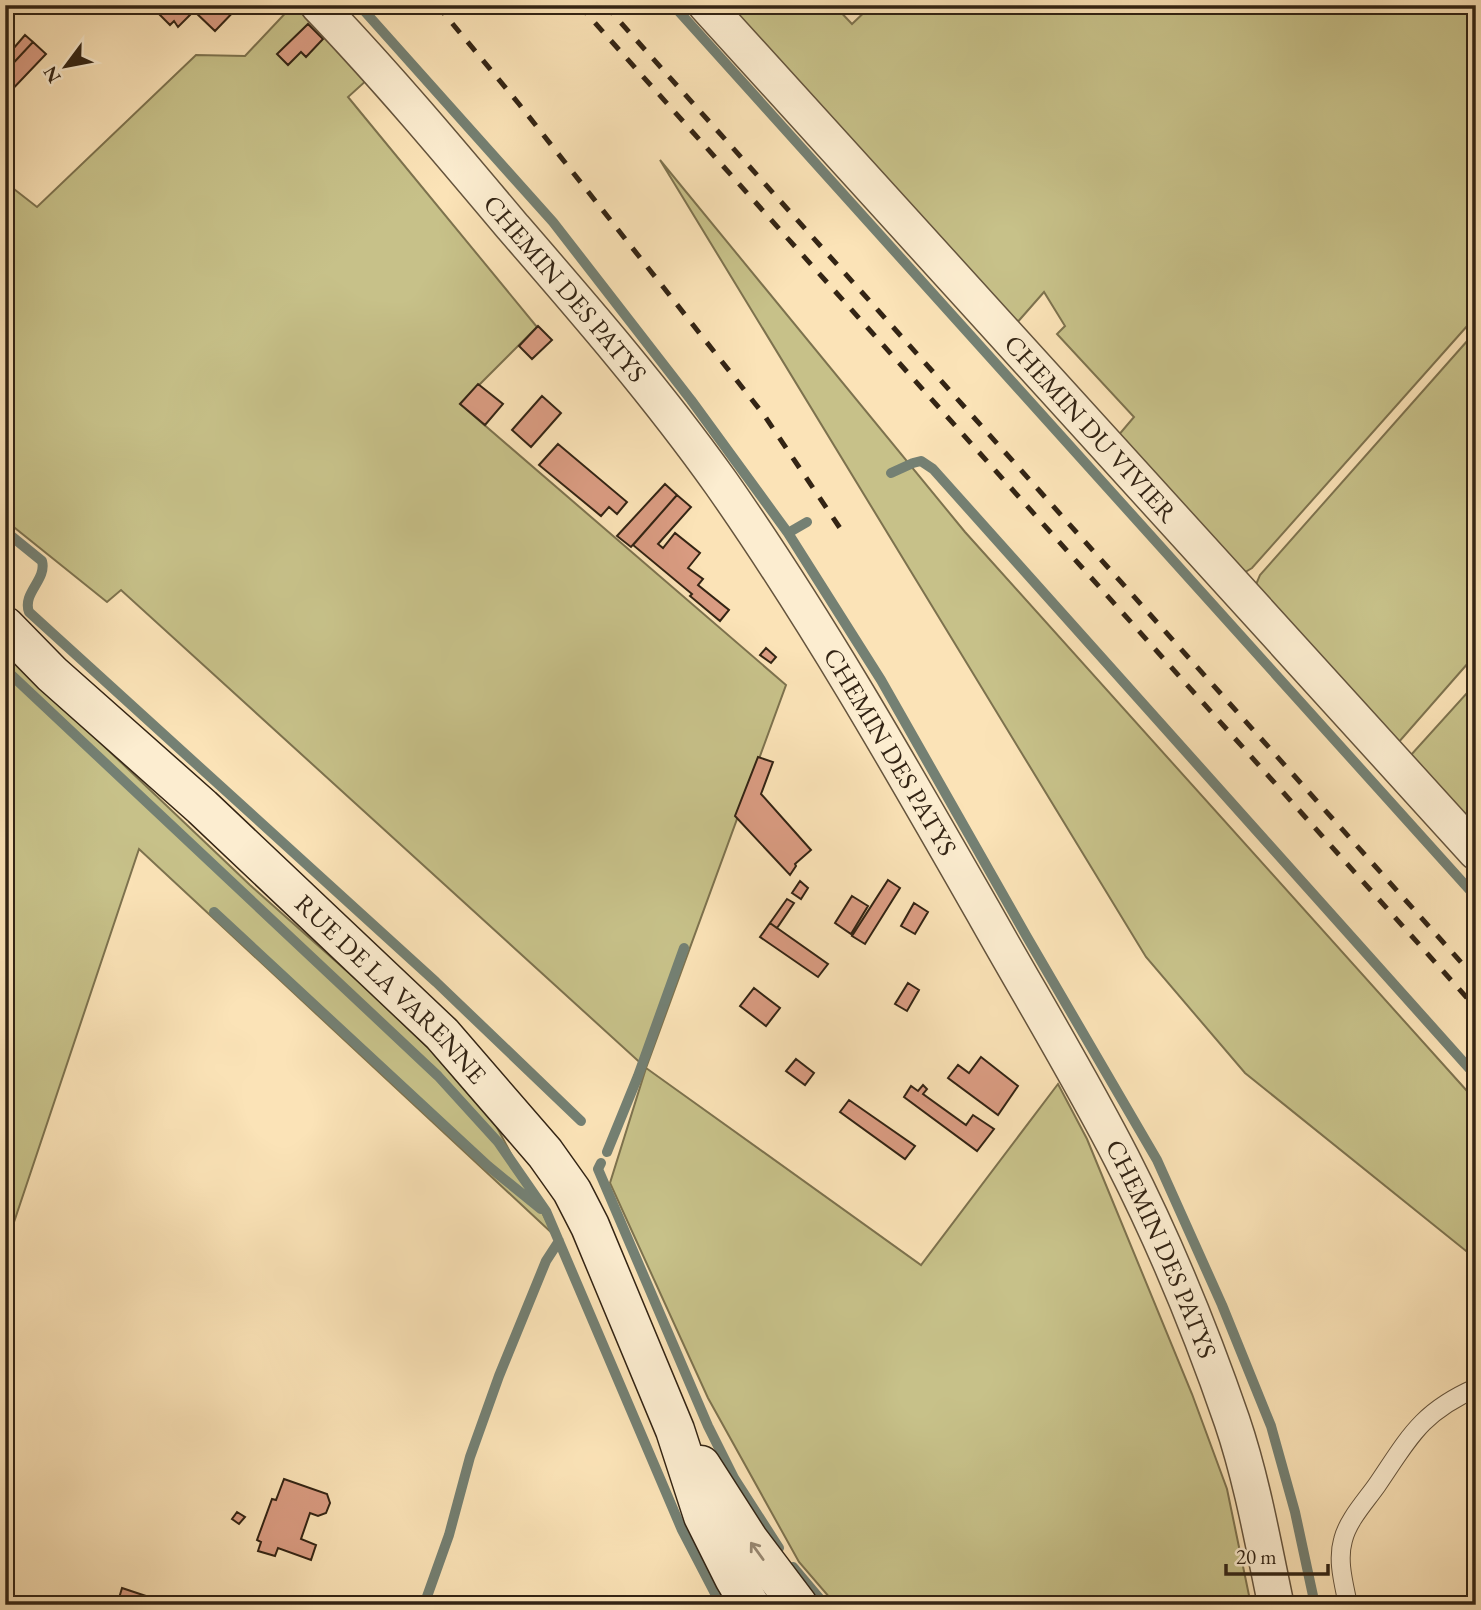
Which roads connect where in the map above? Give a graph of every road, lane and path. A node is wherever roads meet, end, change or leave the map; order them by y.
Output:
1 (318, 5) edge
2 (706, 5) edge
3 (5, 626) edge
4 (1476, 852) edge
5 (1476, 1388) edge
6 (675, 1430) junction
7 (750, 1605) edge
8 (798, 1605) edge
9 (1276, 1605) edge
10 (1348, 1605) edge

1 - 9 street, CHEMIN DES PATYS
2 - 4 street, CHEMIN DU VIVIER
3 - 6 street, RUE DE LA VARENNE
5 - 10 lane
6 - 7 street, RUE DE LA VARENNE
8 -> 6 street, RUE DE LA VARENNE

